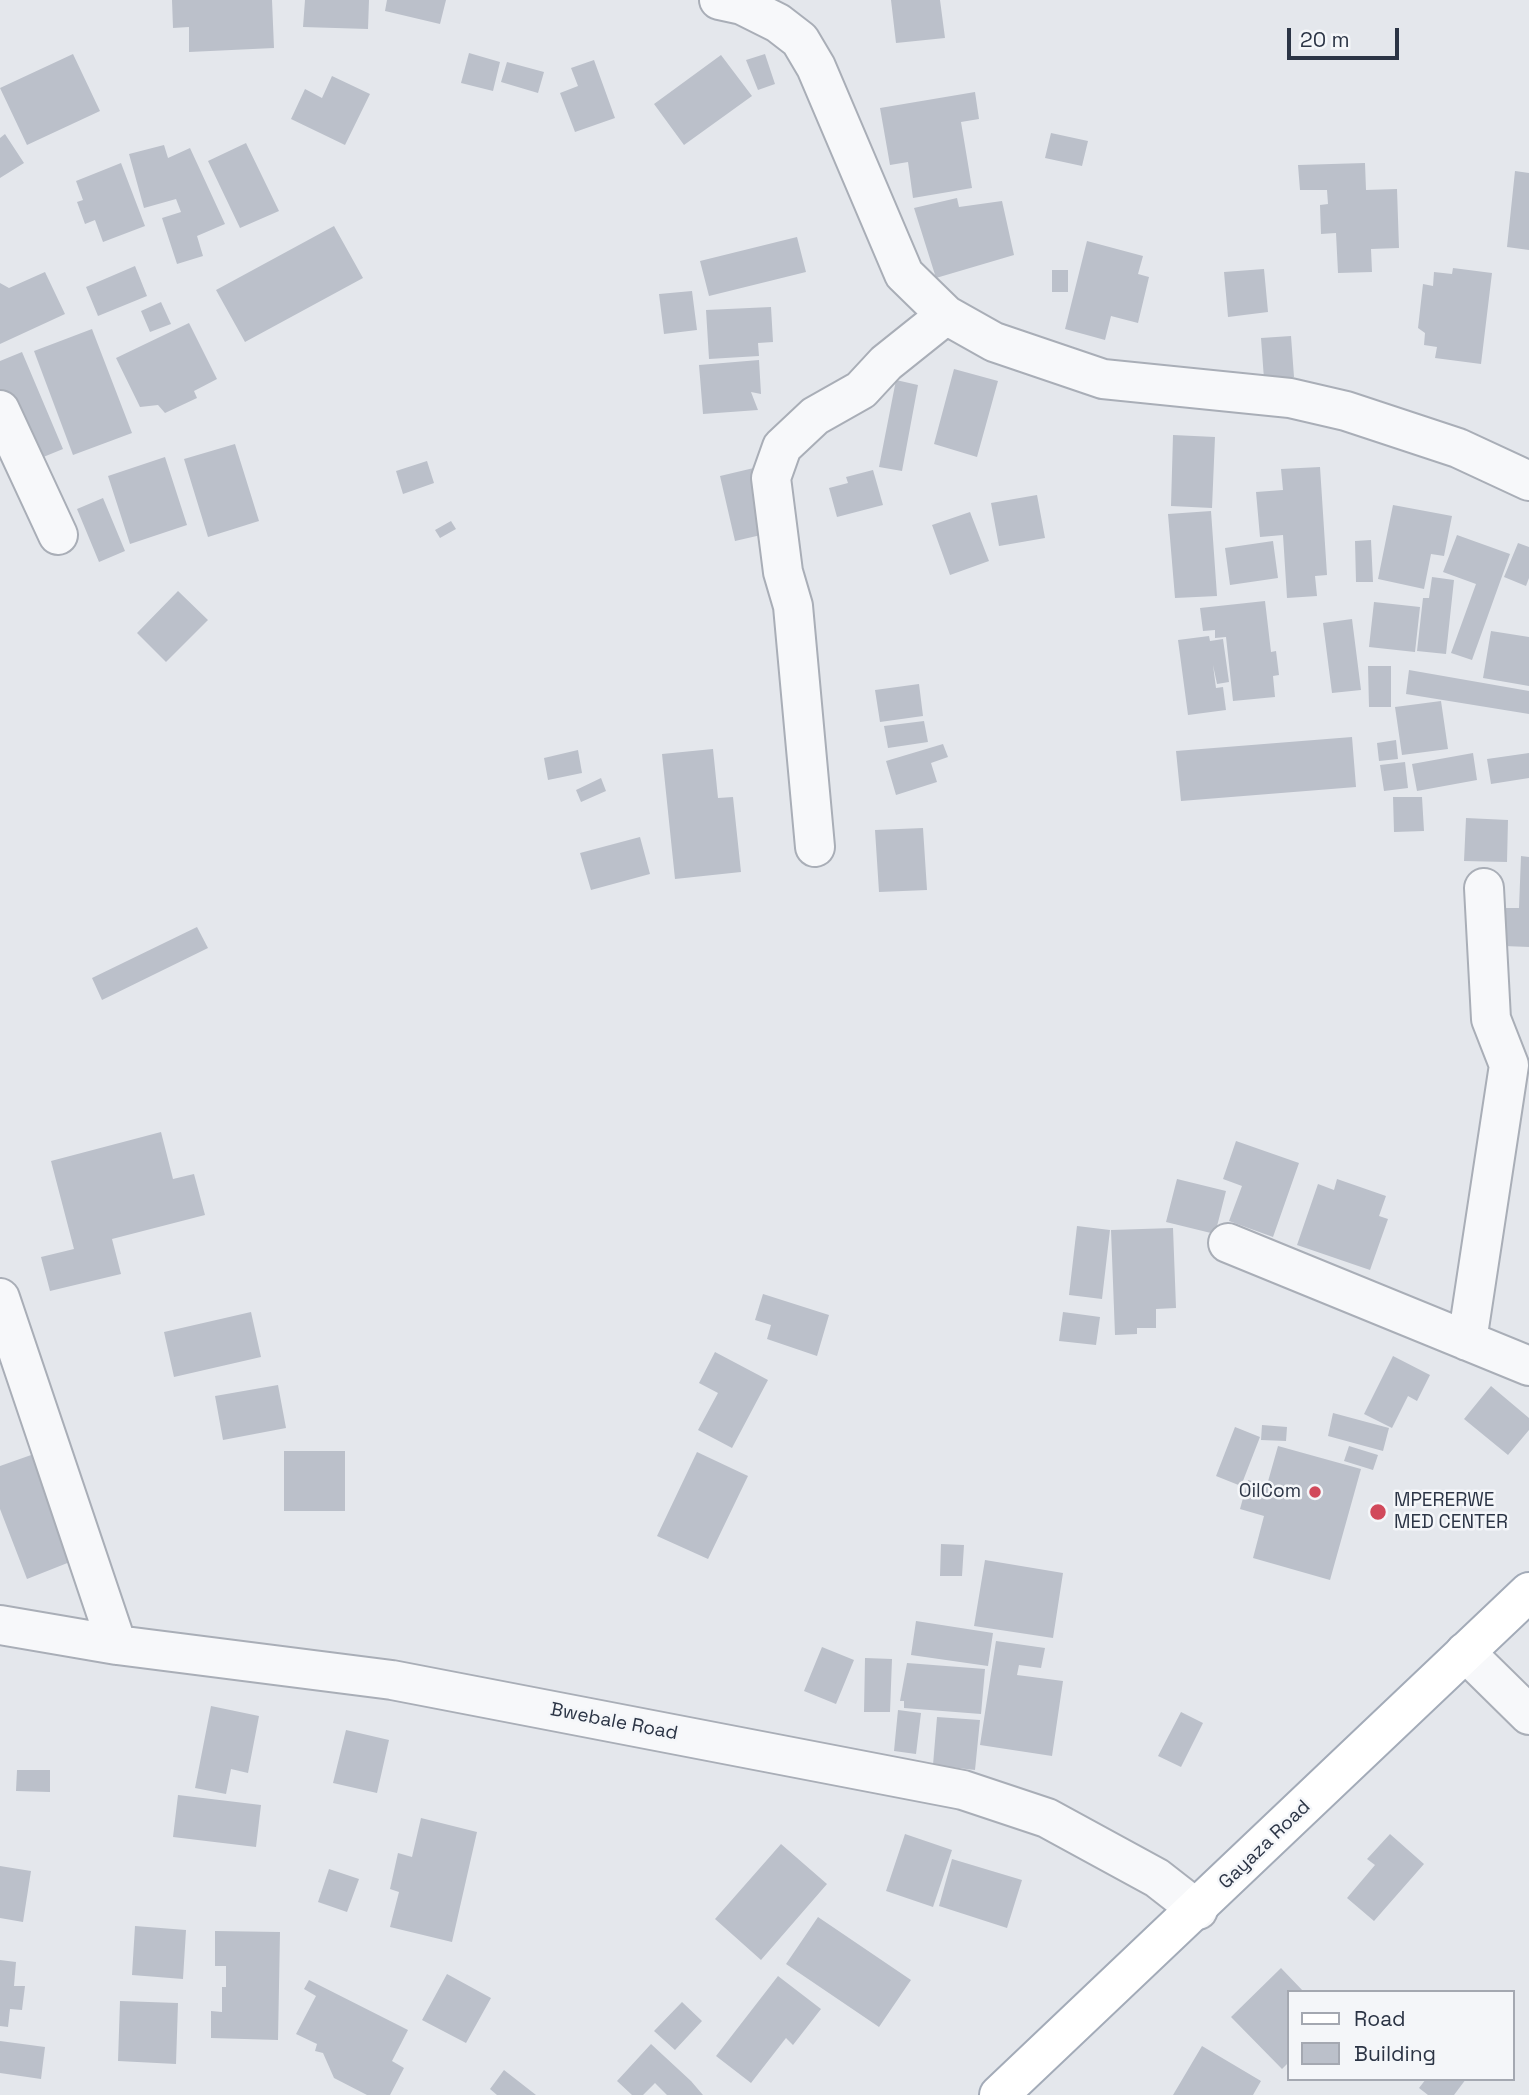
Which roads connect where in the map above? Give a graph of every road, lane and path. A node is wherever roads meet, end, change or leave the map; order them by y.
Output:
1 (719, 0) edge
2 (946, 315) junction
3 (0, 410) edge
4 (1529, 481) edge
5 (58, 535) dead end
6 (815, 847) dead end
7 (1485, 888) dead end
8 (1228, 1243) dead end
9 (0, 1298) edge
10 (1467, 1341) junction
11 (1529, 1366) edge
12 (1529, 1592) edge
13 (0, 1625) edge
14 (117, 1645) junction
15 (1465, 1652) junction
16 (1529, 1715) edge
17 (1198, 1910) junction
18 (999, 2095) edge

1 - 2 street
2 - 4 street
2 - 6 street
3 - 5 street
7 - 10 street
8 - 10 street
9 - 14 street
10 - 11 street
12 - 15 main road, Gayaza Road
13 - 14 street, Bwebale Road
14 - 17 street, Bwebale Road
15 - 16 street
15 - 17 main road, Gayaza Road
17 - 18 main road, Gayaza Road

